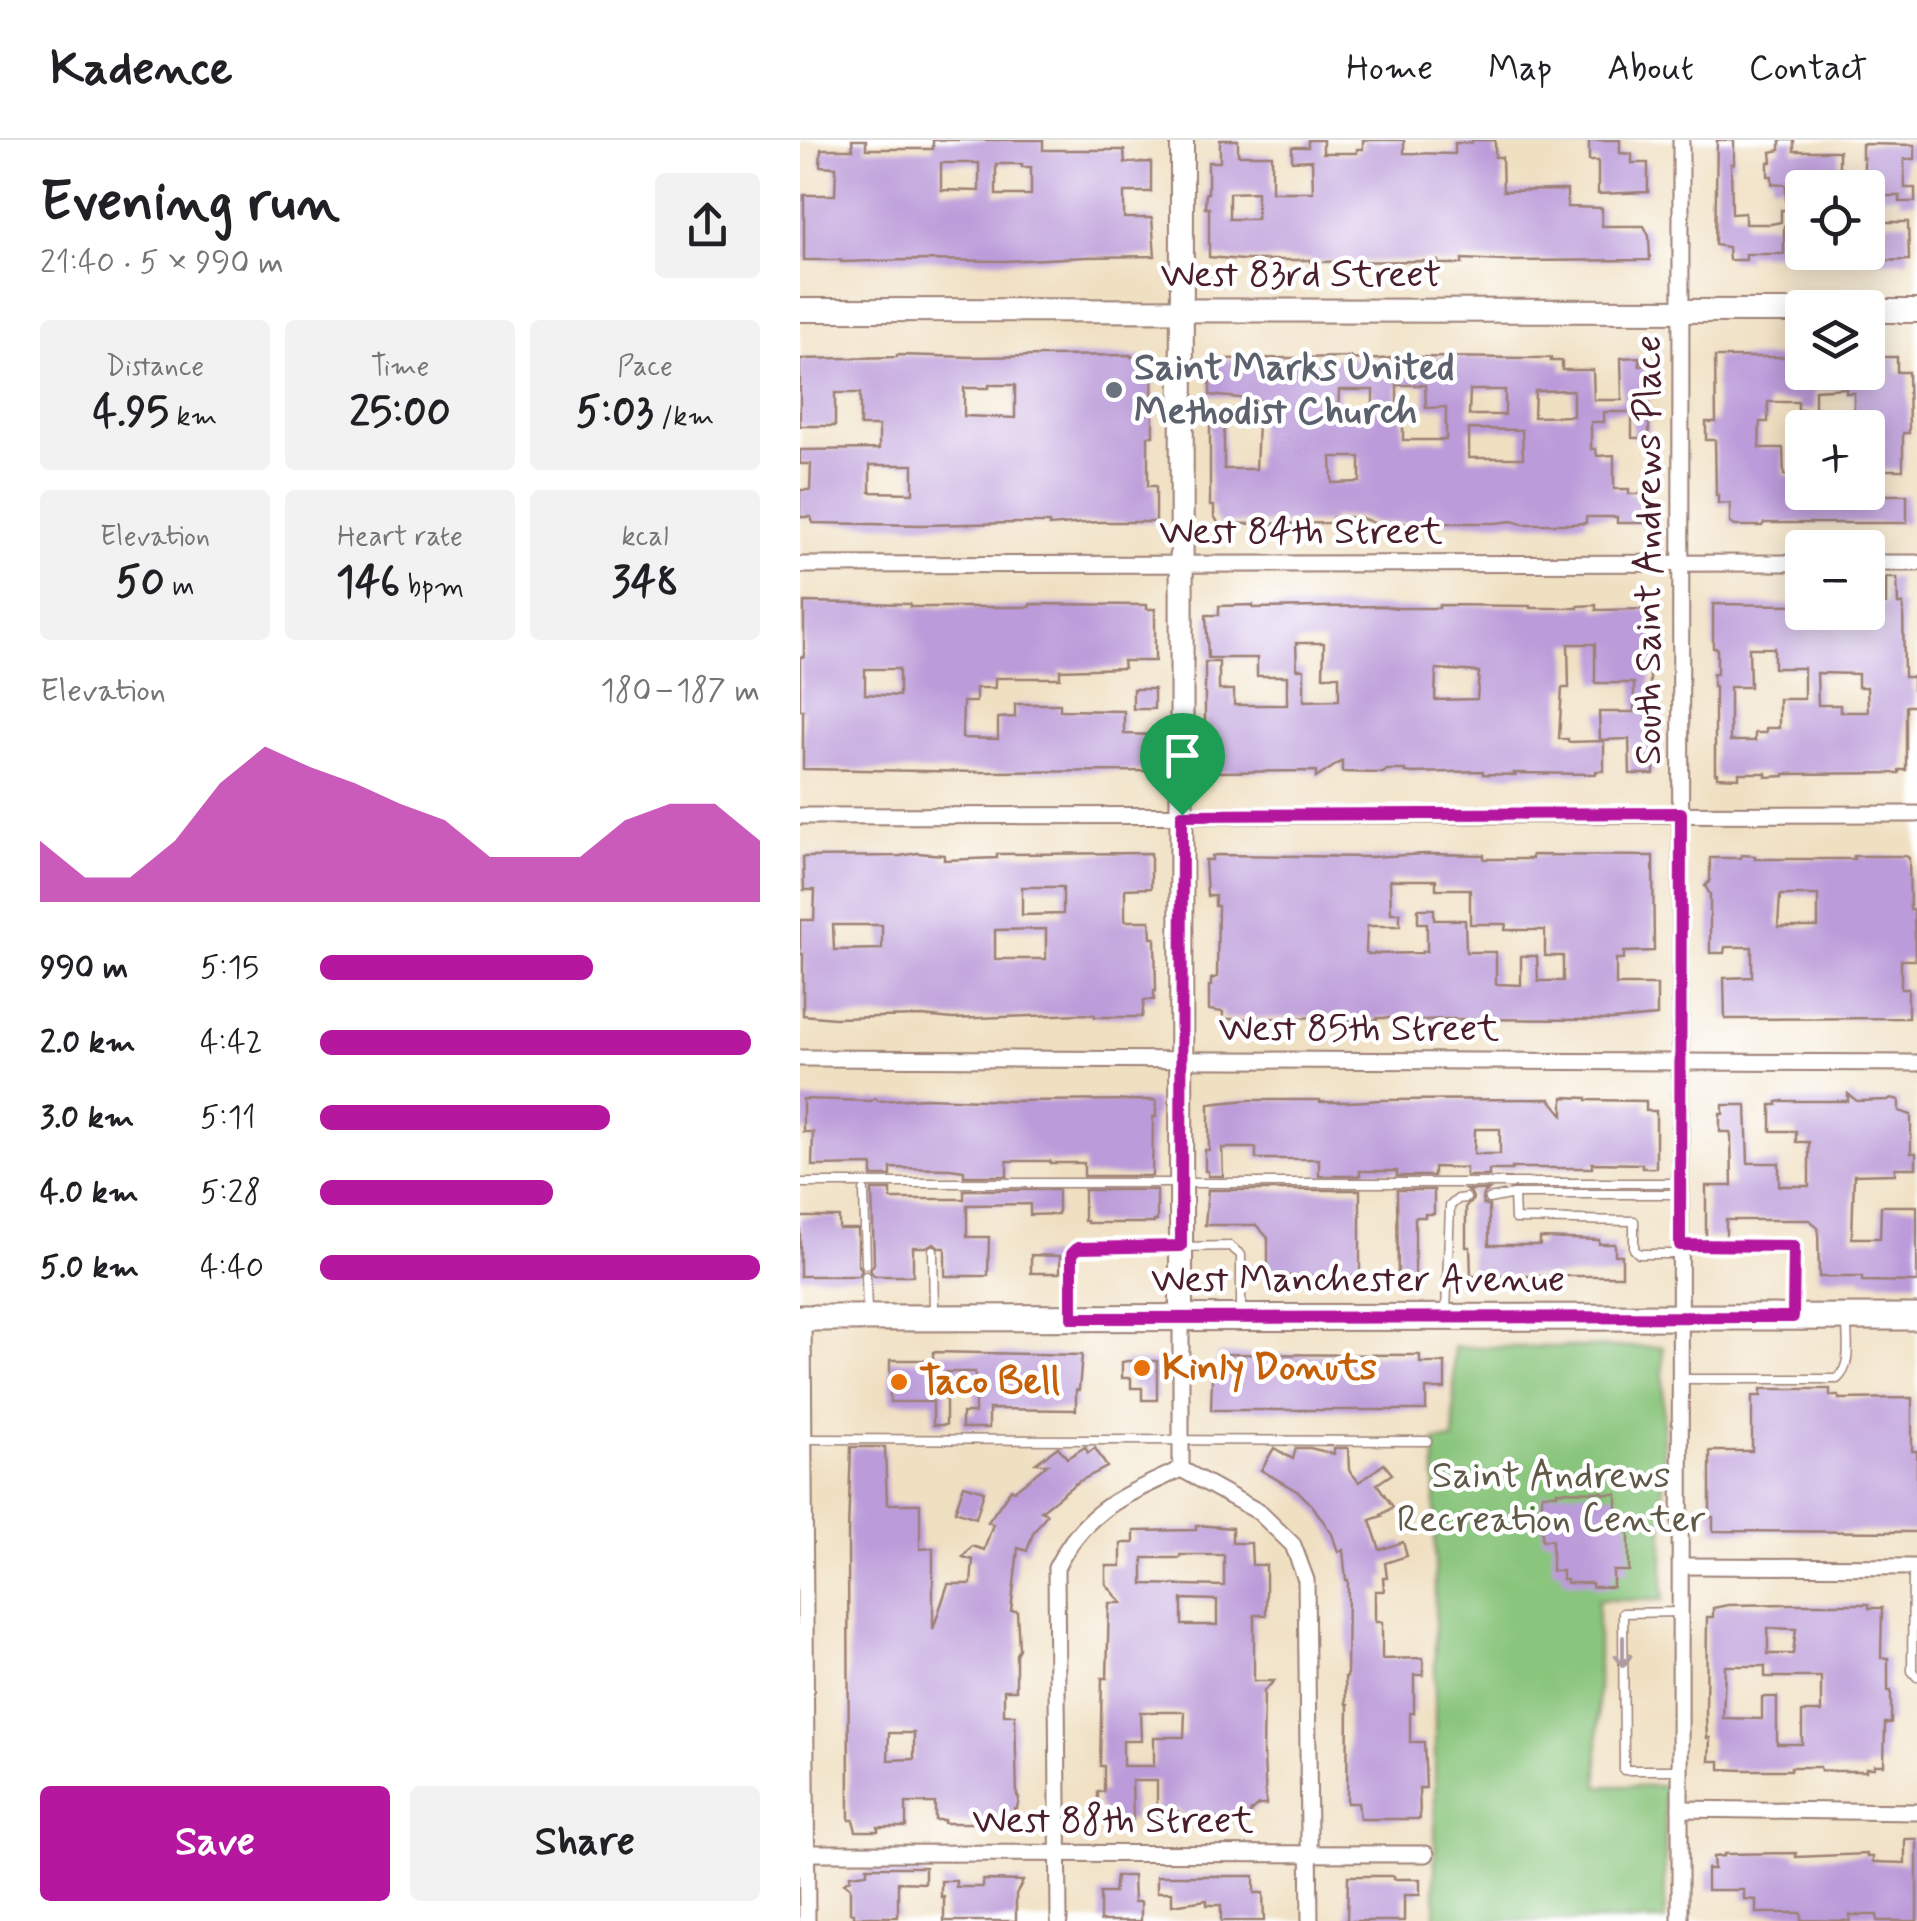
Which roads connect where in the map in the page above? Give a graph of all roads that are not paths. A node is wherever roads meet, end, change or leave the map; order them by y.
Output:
1 (1182, 140) edge
2 (1682, 140) edge
3 (1182, 309) junction
4 (800, 310) edge
5 (1682, 311) junction
6 (1785, 311) edge
7 (1885, 311) edge
8 (1917, 311) edge
9 (1885, 563) edge
10 (1917, 563) edge
11 (800, 564) edge
12 (1182, 564) junction
13 (1681, 564) junction
14 (1785, 564) edge
15 (1681, 813) junction
16 (1917, 814) edge
17 (1182, 815) junction
18 (800, 816) edge
19 (800, 1058) edge
20 (1181, 1060) junction
21 (1680, 1063) junction
22 (1917, 1064) edge
23 (800, 1183) edge
24 (1181, 1183) junction
25 (1680, 1189) junction
26 (864, 1192) dead end
27 (1514, 1194) junction
28 (1466, 1198) dead end
29 (1489, 1198) dead end
30 (1181, 1246) junction
31 (932, 1250) dead end
32 (1680, 1250) junction
33 (866, 1264) dead end
34 (866, 1276) dead end
35 (1680, 1316) junction
36 (1846, 1316) junction
37 (1793, 1317) junction
38 (1917, 1317) edge
39 (802, 1318) edge
40 (867, 1318) junction
41 (934, 1318) junction
42 (1072, 1318) junction
43 (1241, 1318) junction
44 (1446, 1318) junction
45 (1181, 1319) junction
46 (802, 1369) edge
47 (1681, 1380) junction
48 (803, 1440) edge
49 (1181, 1440) junction
50 (1427, 1441) dead end
51 (1180, 1469) junction
52 (1681, 1566) junction
53 (1915, 1567) edge
54 (1681, 1612) junction
55 (1917, 1677) edge
56 (1680, 1770) junction
57 (1680, 1809) junction
58 (1917, 1812) edge
59 (804, 1853) edge
60 (1059, 1853) junction
61 (1310, 1854) junction
62 (1426, 1854) dead end
63 (807, 1921) edge
64 (1058, 1921) edge
65 (1310, 1921) edge
66 (1680, 1921) edge

1 - 3 street
2 - 5 street, South Saint Andrews Place
3 - 4 street, West 83rd Street
3 - 5 street, West 83rd Street
3 - 12 street
5 - 6 street, West 83rd Street
5 - 13 street, South Saint Andrews Place
7 - 8 street
9 - 10 street
11 - 12 street, West 84th Street
12 - 13 street, West 84th Street
12 - 17 street
13 - 14 street, West 84th Street
13 - 15 street, South Saint Andrews Place
15 - 16 street
15 - 17 street
15 - 21 street, South Saint Andrews Place
17 - 18 street
17 - 20 street
19 - 20 street, West 85th Street
20 - 21 street, West 85th Street
20 - 24 street
21 - 22 street, West 85th Street
21 - 25 street, South Saint Andrews Place
23 - 24 lane
24 - 25 lane
24 - 30 street
25 - 27 lane
25 - 32 street, South Saint Andrews Place
26 - 33 lane
27 - 29 lane
27 - 32 lane
28 - 44 lane
30 - 42 lane
30 - 43 lane
30 - 45 street
31 - 41 lane
32 - 35 street, South Saint Andrews Place
32 - 37 lane
34 - 40 lane
35 - 37 main road, West Manchester Avenue
35 - 44 main road, West Manchester Avenue
35 - 47 street, South Saint Andrews Place
36 - 37 main road, West Manchester Avenue
36 - 38 main road, West Manchester Avenue
36 - 47 lane
39 - 40 main road, West Manchester Avenue
39 - 46 street
40 - 41 main road, West Manchester Avenue
41 - 42 main road, West Manchester Avenue
42 - 45 main road, West Manchester Avenue
43 - 44 main road, West Manchester Avenue
43 - 45 main road, West Manchester Avenue
45 - 49 street
46 - 48 street
47 - 52 street, South Saint Andrews Place
48 - 49 lane
48 - 59 street
49 - 50 lane
49 - 51 street
51 - 60 street
51 - 61 street
52 - 53 street
52 - 54 street, South Saint Andrews Place
53 - 55 lane
54 - 56 street, South Saint Andrews Place
54 -> 56 lane
56 - 57 street, South Saint Andrews Place
57 - 58 street
57 - 66 street, South Saint Andrews Place
59 - 60 street, West 88th Street
59 - 63 street
60 - 61 street, West 88th Street
60 - 64 street
61 - 62 street, West 88th Street
61 - 65 street

